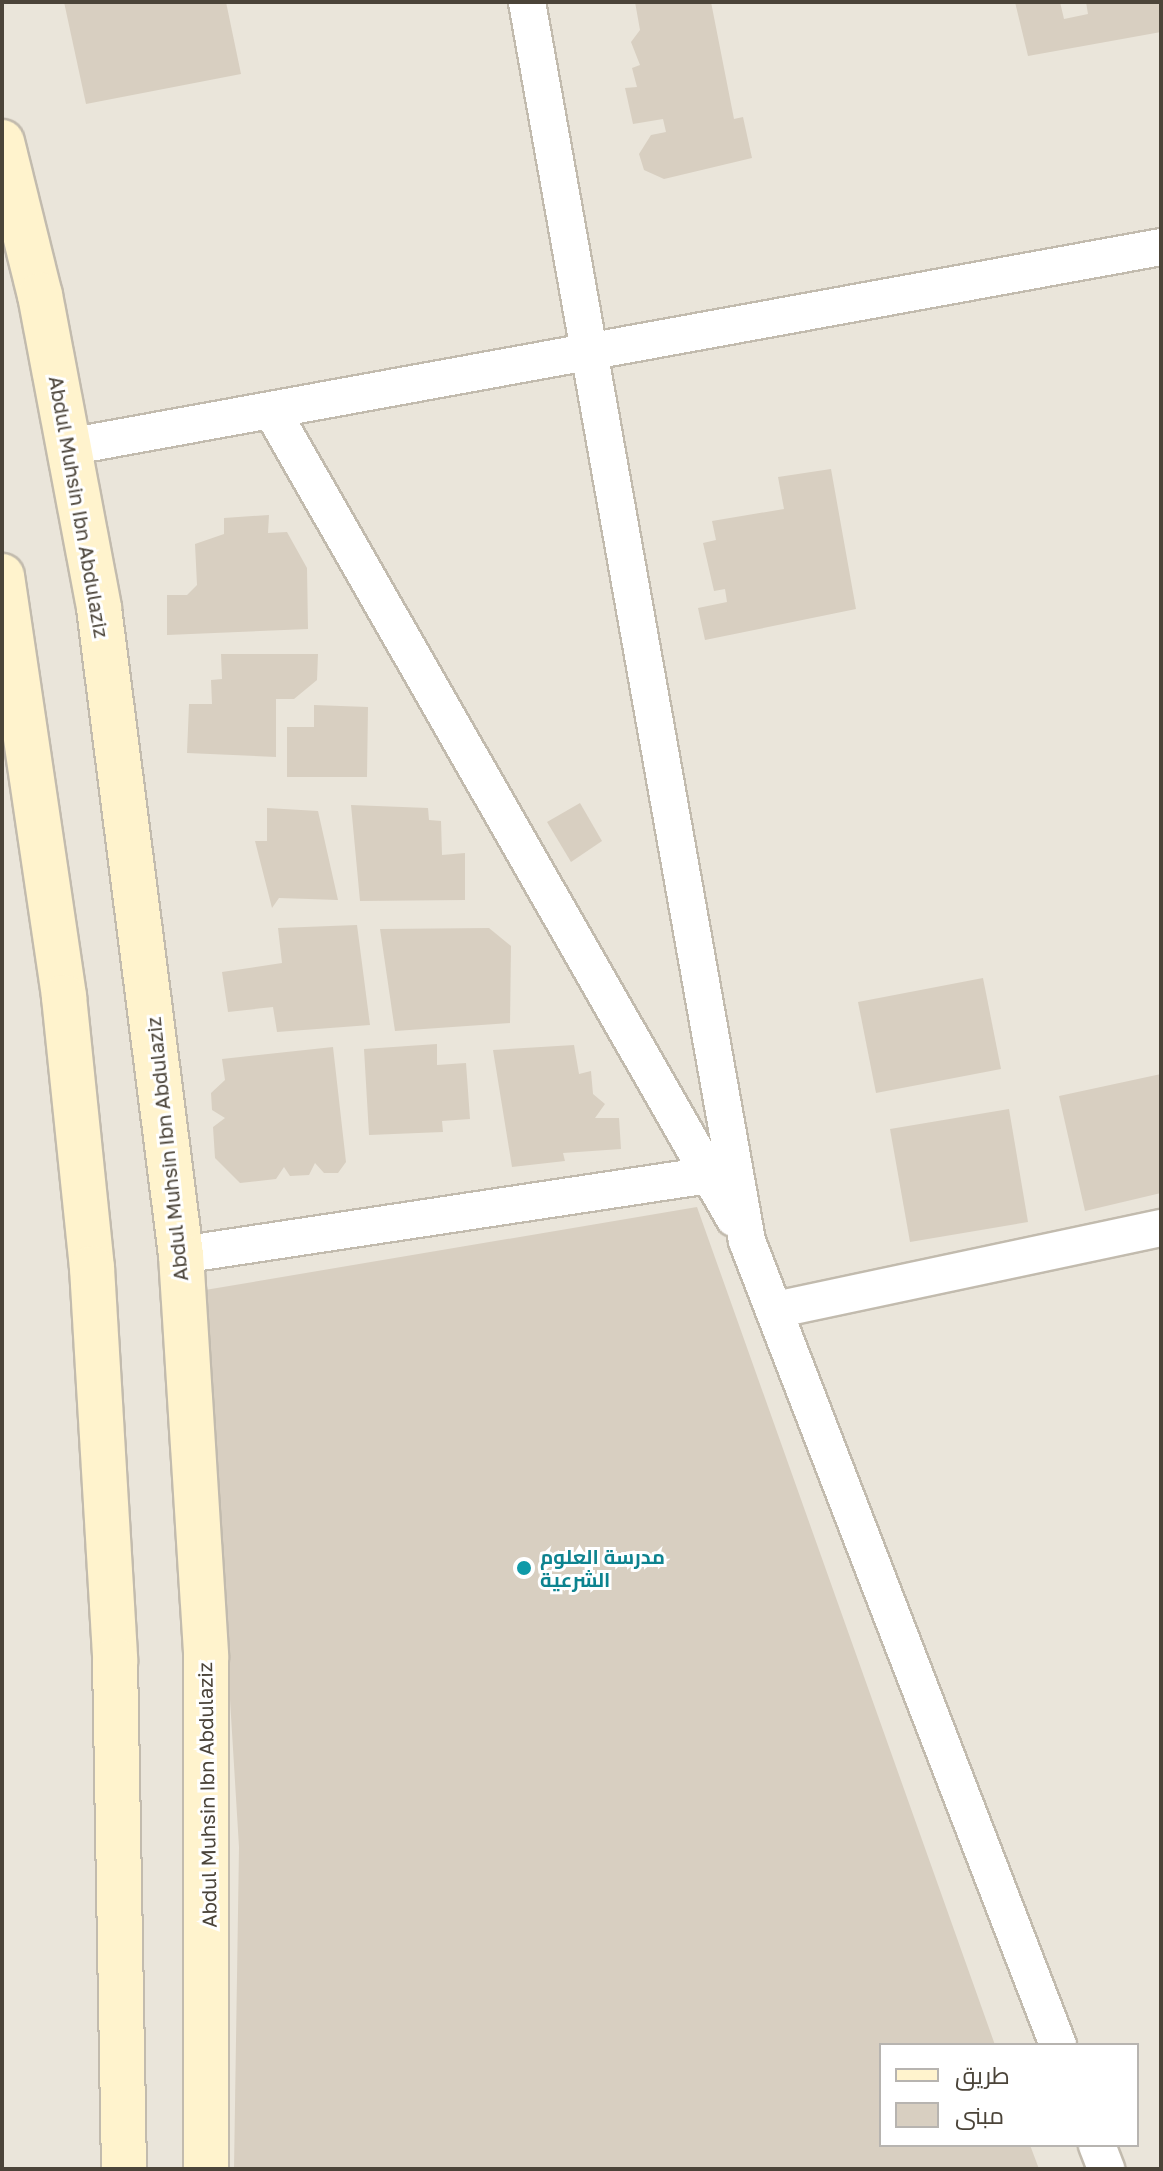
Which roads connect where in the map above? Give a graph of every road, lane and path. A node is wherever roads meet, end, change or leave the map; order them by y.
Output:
1 (527, 2) edge
2 (2, 142) edge
3 (1161, 247) edge
4 (594, 351) junction
5 (272, 411) junction
6 (68, 447) junction
7 (2, 576) edge
8 (12, 696) edge
9 (709, 1175) junction
10 (1161, 1228) edge
11 (747, 1241) junction
12 (181, 1255) junction
13 (775, 1310) junction
14 (1057, 2043) edge
15 (1098, 2147) edge
16 (124, 2169) edge
17 (206, 2169) edge
18 (1106, 2169) edge

1 - 4 street
2 - 6 main road, Abdul Muhsin Ibn Abdulaziz
3 - 4 street
4 - 5 street
4 - 11 street
5 - 6 street
5 - 9 street
6 - 12 main road, Abdul Muhsin Ibn Abdulaziz
7 - 8 main road
8 - 16 main road
9 - 11 street
9 - 12 street
10 - 13 street
11 - 13 street
12 - 17 main road, Abdul Muhsin Ibn Abdulaziz
13 - 14 street
15 - 18 street

